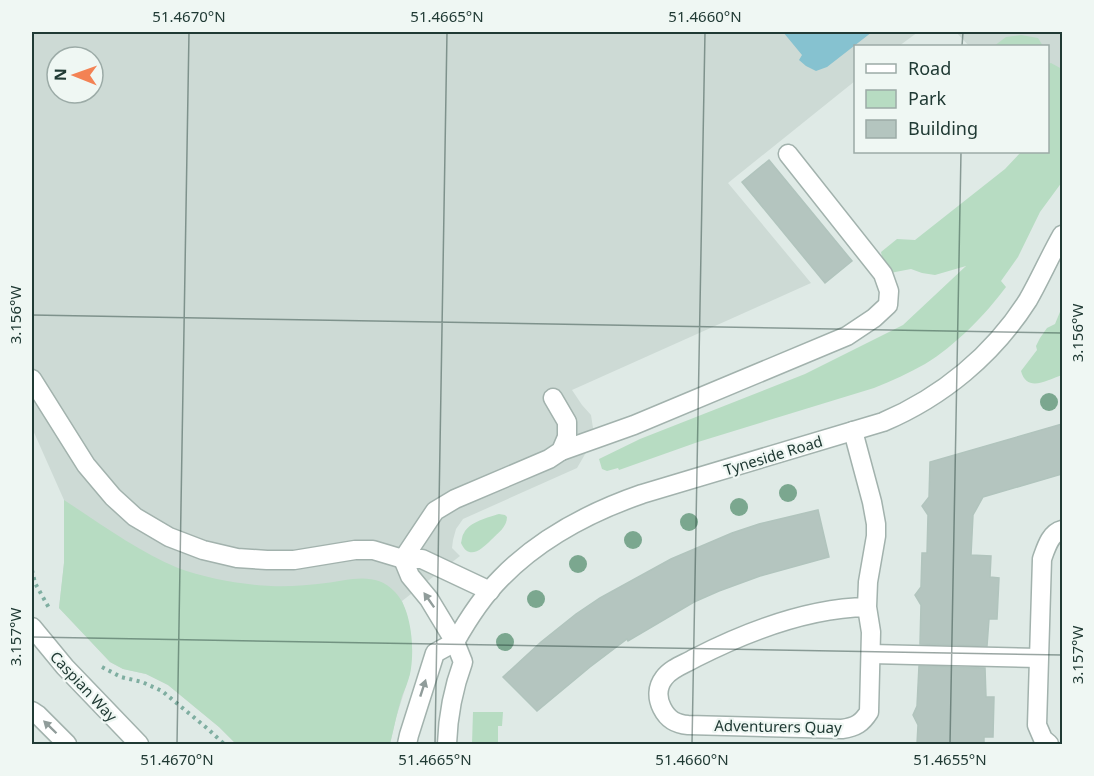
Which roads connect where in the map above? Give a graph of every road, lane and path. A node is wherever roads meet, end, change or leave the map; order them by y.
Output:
1 (788, 154) dead end
2 (1062, 235) edge
3 (32, 379) edge
4 (553, 399) dead end
5 (853, 431) junction
6 (561, 452) junction
7 (1062, 530) edge
8 (403, 559) junction
9 (32, 570) edge
10 (490, 591) junction
11 (867, 607) junction
12 (54, 614) dead end
13 (32, 627) edge
14 (455, 642) junction
15 (871, 654) junction
16 (1038, 658) junction
17 (95, 660) dead end
18 (32, 711) edge
19 (67, 744) edge
20 (139, 744) edge
21 (224, 744) edge
22 (407, 744) edge
23 (447, 744) edge
24 (1049, 744) edge

1 - 6 street
2 - 5 street, Tyneside Road
3 - 8 street
4 - 6 street
5 - 10 street, Tyneside Road
5 - 11 street, Adventurers Quay
6 - 8 street
7 - 16 street
8 - 10 street
14 -> 8 street
9 - 12 path
10 - 14 street, Tyneside Road
11 - 15 street, Adventurers Quay
11 - 15 street, Adventurers Quay
13 - 20 street, Caspian Way
22 -> 14 street
14 - 23 street
15 - 16 street
16 - 24 street
17 - 21 path
19 -> 18 street

